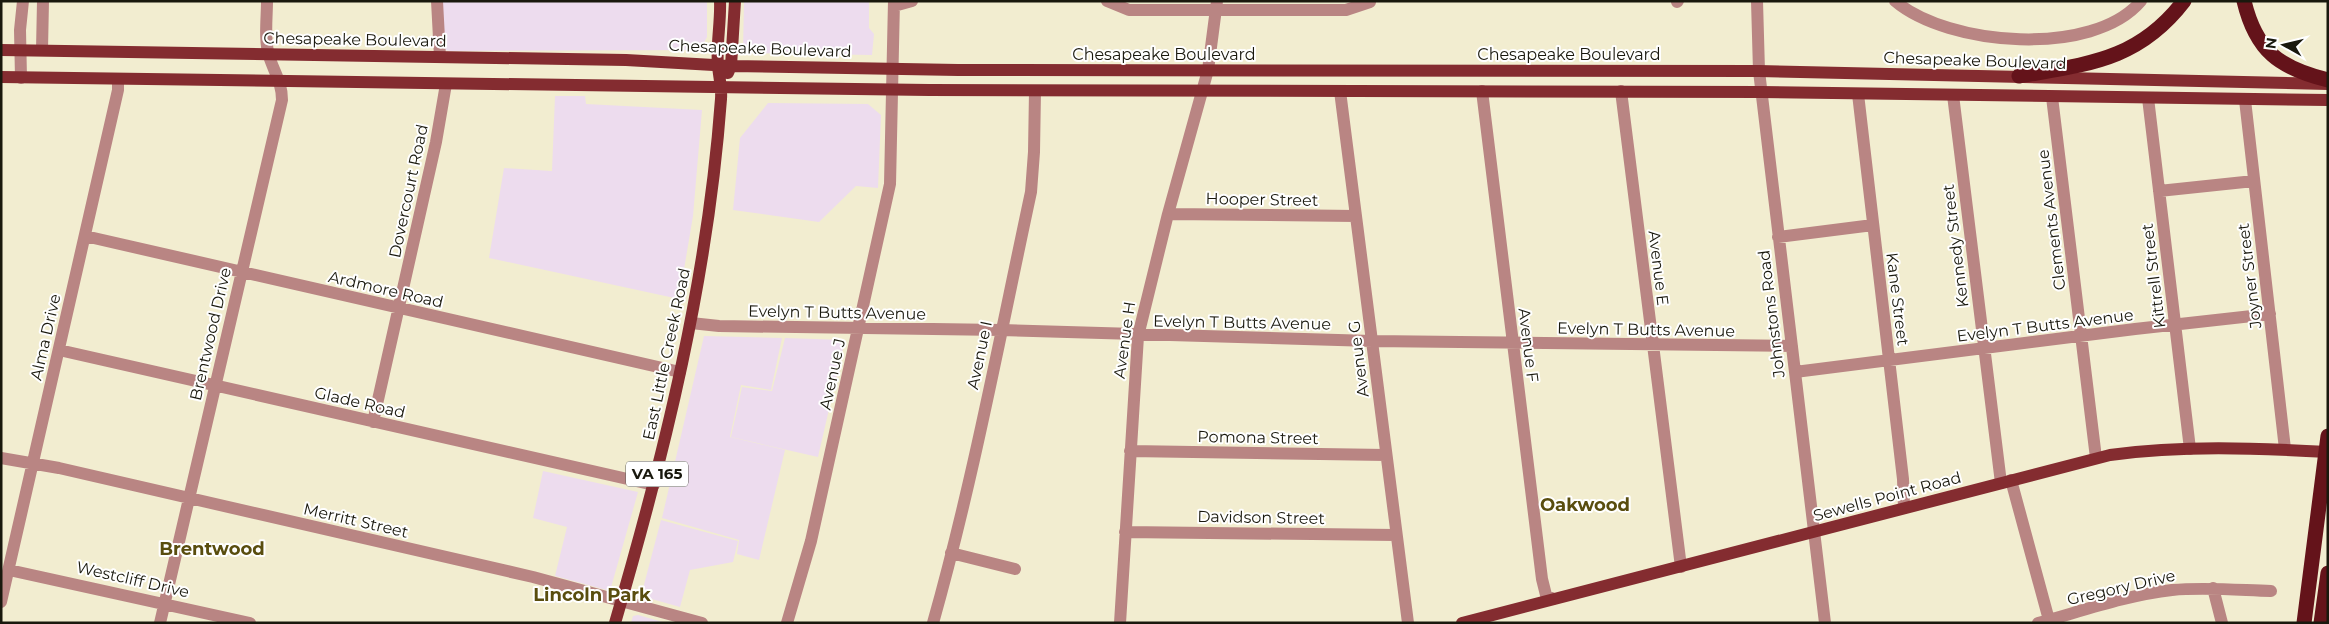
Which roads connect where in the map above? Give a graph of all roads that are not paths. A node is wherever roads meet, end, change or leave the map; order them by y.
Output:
1 (23, 1) edge
2 (43, 1) edge
3 (267, 1) edge
4 (437, 1) edge
5 (720, 1) edge
6 (735, 1) edge
7 (912, 1) edge
8 (1107, 1) edge
9 (1757, 1) edge
10 (1895, 1) edge
11 (2141, 1) edge
12 (2184, 1) edge
13 (2244, 1) edge
14 (1370, 2) dead end
15 (894, 4) edge
16 (1216, 6) edge
17 (1, 50) edge
18 (21, 50) junction
19 (42, 50) junction
20 (268, 54) junction
21 (440, 57) junction
22 (725, 65) junction
23 (892, 68) junction
24 (1208, 70) junction
25 (1759, 71) junction
26 (2019, 76) junction
27 (1, 77) edge
28 (21, 78) junction
29 (118, 79) junction
30 (2328, 80) edge
31 (280, 81) junction
32 (446, 84) junction
33 (2328, 84) edge
34 (722, 86) junction
35 (892, 89) junction
36 (1035, 91) junction
37 (1202, 91) junction
38 (1340, 91) junction
39 (1482, 91) junction
40 (1621, 91) junction
41 (1761, 92) junction
42 (1858, 94) junction
43 (1953, 95) junction
44 (2052, 97) junction
45 (2148, 98) junction
46 (2244, 100) junction
47 (2328, 100) edge
48 (2254, 181) junction
49 (2159, 191) junction
50 (1168, 214) junction
51 (1356, 216) junction
52 (1873, 225) junction
53 (85, 236) junction
54 (1778, 236) junction
55 (240, 272) junction
56 (400, 308) junction
57 (2270, 314) junction
58 (691, 323) junction
59 (2175, 325) junction
60 (858, 327) junction
61 (1001, 330) junction
62 (1138, 336) junction
63 (2081, 337) junction
64 (1372, 341) junction
65 (1512, 343) junction
66 (1652, 345) junction
67 (1792, 346) junction
68 (1984, 349) junction
69 (59, 350) junction
70 (1889, 361) junction
71 (680, 372) junction
72 (1795, 372) junction
73 (215, 385) junction
74 (373, 422) junction
75 (2328, 436) edge
76 (2190, 449) junction
77 (2285, 449) junction
78 (1130, 451) junction
79 (2328, 452) edge
80 (1386, 455) junction
81 (1, 458) edge
82 (2096, 458) junction
83 (33, 463) junction
84 (2006, 481) junction
85 (654, 485) junction
86 (188, 498) junction
87 (1904, 508) junction
88 (1125, 532) junction
89 (1813, 532) junction
90 (1396, 536) junction
91 (951, 553) junction
92 (1681, 566) junction
93 (1015, 569) dead end
94 (8, 570) junction
95 (2328, 573) edge
96 (2213, 588) junction
97 (2271, 592) dead end
98 (1553, 599) junction
99 (622, 600) junction
100 (1, 602) edge
101 (164, 603) junction
102 (2044, 621) edge
103 (160, 623) edge
104 (250, 623) edge
105 (615, 623) edge
106 (702, 623) edge
107 (787, 623) edge
108 (933, 623) edge
109 (1120, 623) edge
110 (1408, 623) edge
111 (1462, 623) edge
112 (1825, 623) edge
113 (2222, 623) edge
114 (2304, 623) edge
115 (2321, 623) edge

1 - 18 street
2 - 19 street
3 - 20 street
4 - 21 street
5 - 22 main road, East Little Creek Road / VA 165
6 - 22 main road, East Little Creek Road / VA 165
7 - 15 street
8 - 16 street
9 - 25 street, Johnstons Road
10 - 11 street
12 - 26 highway
13 - 30 highway
14 - 16 street
15 - 23 street, Avenue J
16 - 24 street, Avenue H
17 - 18 main road, Chesapeake Boulevard
18 - 19 main road, Chesapeake Boulevard
18 - 28 street
19 - 20 main road, Chesapeake Boulevard
20 - 21 main road, Chesapeake Boulevard
20 - 31 street, Brentwood Drive
21 - 22 main road, Chesapeake Boulevard
22 - 23 main road, Chesapeake Boulevard
22 - 34 main road, East Little Creek Road / VA 165
23 - 24 main road, Chesapeake Boulevard
23 - 35 street, Avenue J
24 - 25 main road, Chesapeake Boulevard
24 - 37 street, Avenue H
25 - 26 main road, Chesapeake Boulevard
25 - 41 street, Johnstons Road
26 - 33 main road, Chesapeake Boulevard
27 - 28 main road, Chesapeake Boulevard
28 - 29 main road, Chesapeake Boulevard
29 - 31 main road, Chesapeake Boulevard
29 - 53 street, Alma Drive
31 - 32 main road, Chesapeake Boulevard
31 - 55 street, Brentwood Drive
32 - 34 main road, Chesapeake Boulevard
32 - 56 street, Dovercourt Road
34 - 35 main road, Chesapeake Boulevard
34 - 58 main road, East Little Creek Road / VA 165
35 - 36 main road, Chesapeake Boulevard
35 - 60 street, Avenue J
36 - 37 main road, Chesapeake Boulevard
36 - 61 street, Avenue I
37 - 38 main road, Chesapeake Boulevard
37 - 50 street, Avenue H
38 - 39 main road, Chesapeake Boulevard
38 - 51 street, Avenue G
39 - 40 main road, Chesapeake Boulevard
39 - 65 street, Avenue F
40 - 41 main road, Chesapeake Boulevard
40 - 66 street, Avenue E
41 - 42 main road, Chesapeake Boulevard
41 - 54 street, Johnstons Road
42 - 43 main road, Chesapeake Boulevard
42 - 52 street, Kane Street
43 - 44 main road, Chesapeake Boulevard
43 - 68 street, Kennedy Street
44 - 45 main road, Chesapeake Boulevard
44 - 63 street, Clements Avenue
45 - 46 main road, Chesapeake Boulevard
45 - 49 street, Kittrell Street
46 - 47 main road, Chesapeake Boulevard
46 - 48 street, Joyner Street
48 - 49 street
48 - 57 street, Joyner Street
49 - 59 street, Kittrell Street
50 - 51 street, Hooper Street
50 - 62 street, Avenue H
51 - 64 street, Avenue G
52 - 54 street
52 - 70 street, Kane Street
53 - 55 street, Ardmore Road
53 - 69 street, Alma Drive
54 - 67 street, Johnstons Road
55 - 56 street, Ardmore Road
55 - 73 street, Brentwood Drive
56 - 71 street, Ardmore Road
56 - 74 street, Dovercourt Road
57 - 59 street, Evelyn T Butts Avenue
57 - 77 street, Joyner Street
58 - 60 street, Evelyn T Butts Avenue
58 - 71 main road, East Little Creek Road / VA 165
59 - 63 street, Evelyn T Butts Avenue
59 - 76 street, Kittrell Street
60 - 61 street, Evelyn T Butts Avenue
60 - 107 street, Avenue J
61 - 62 street, Evelyn T Butts Avenue
61 - 91 street, Avenue I
62 - 64 street, Evelyn T Butts Avenue
62 - 78 street, Avenue H
63 - 68 street, Evelyn T Butts Avenue
63 - 82 street, Clements Avenue
64 - 65 street, Evelyn T Butts Avenue
64 - 80 street, Avenue G
65 - 66 street, Evelyn T Butts Avenue
65 - 98 street, Avenue F
66 - 67 street, Evelyn T Butts Avenue
66 - 92 street, Avenue E
67 - 72 street, Johnstons Road
68 - 70 street, Evelyn T Butts Avenue
68 - 84 street, Kennedy Street
69 - 73 street, Glade Road
69 - 83 street, Alma Drive
70 - 72 street, Evelyn T Butts Avenue
70 - 87 street, Kane Street
71 - 85 main road, East Little Creek Road / VA 165
72 - 89 street, Johnstons Road
73 - 74 street, Glade Road
73 - 86 street, Brentwood Drive
74 - 85 street, Glade Road
75 - 114 highway
76 - 77 main road, Sewells Point Road
76 - 82 main road, Sewells Point Road
77 - 79 main road, Sewells Point Road
78 - 80 street, Pomona Street
78 - 88 street, Avenue H
80 - 90 street, Avenue G
81 - 83 street, Merritt Street
82 - 84 main road, Sewells Point Road
83 - 86 street, Merritt Street
83 - 94 street, Alma Drive
84 - 87 main road, Sewells Point Road
84 - 102 street, Kennedy Street
85 - 99 main road, East Little Creek Road / VA 165
86 - 99 street, Merritt Street
86 - 101 street, Brentwood Drive
87 - 89 main road, Sewells Point Road
88 - 90 street, Davidson Street
88 - 109 street, Avenue H
89 - 92 main road, Sewells Point Road
89 - 112 street, Johnstons Road
90 - 110 street, Avenue G
91 - 93 street
91 - 108 street, Avenue I
92 - 98 main road, Sewells Point Road
94 - 100 street, Alma Drive
94 - 101 street, Westcliff Drive
95 - 115 highway
96 - 97 street, Gregory Drive
96 - 102 street, Gregory Drive
96 - 113 street
98 - 111 main road, Sewells Point Road
99 - 105 main road, East Little Creek Road / VA 165
99 - 106 street, Merritt Street
101 - 103 street, Brentwood Drive
101 - 104 street, Westcliff Drive

